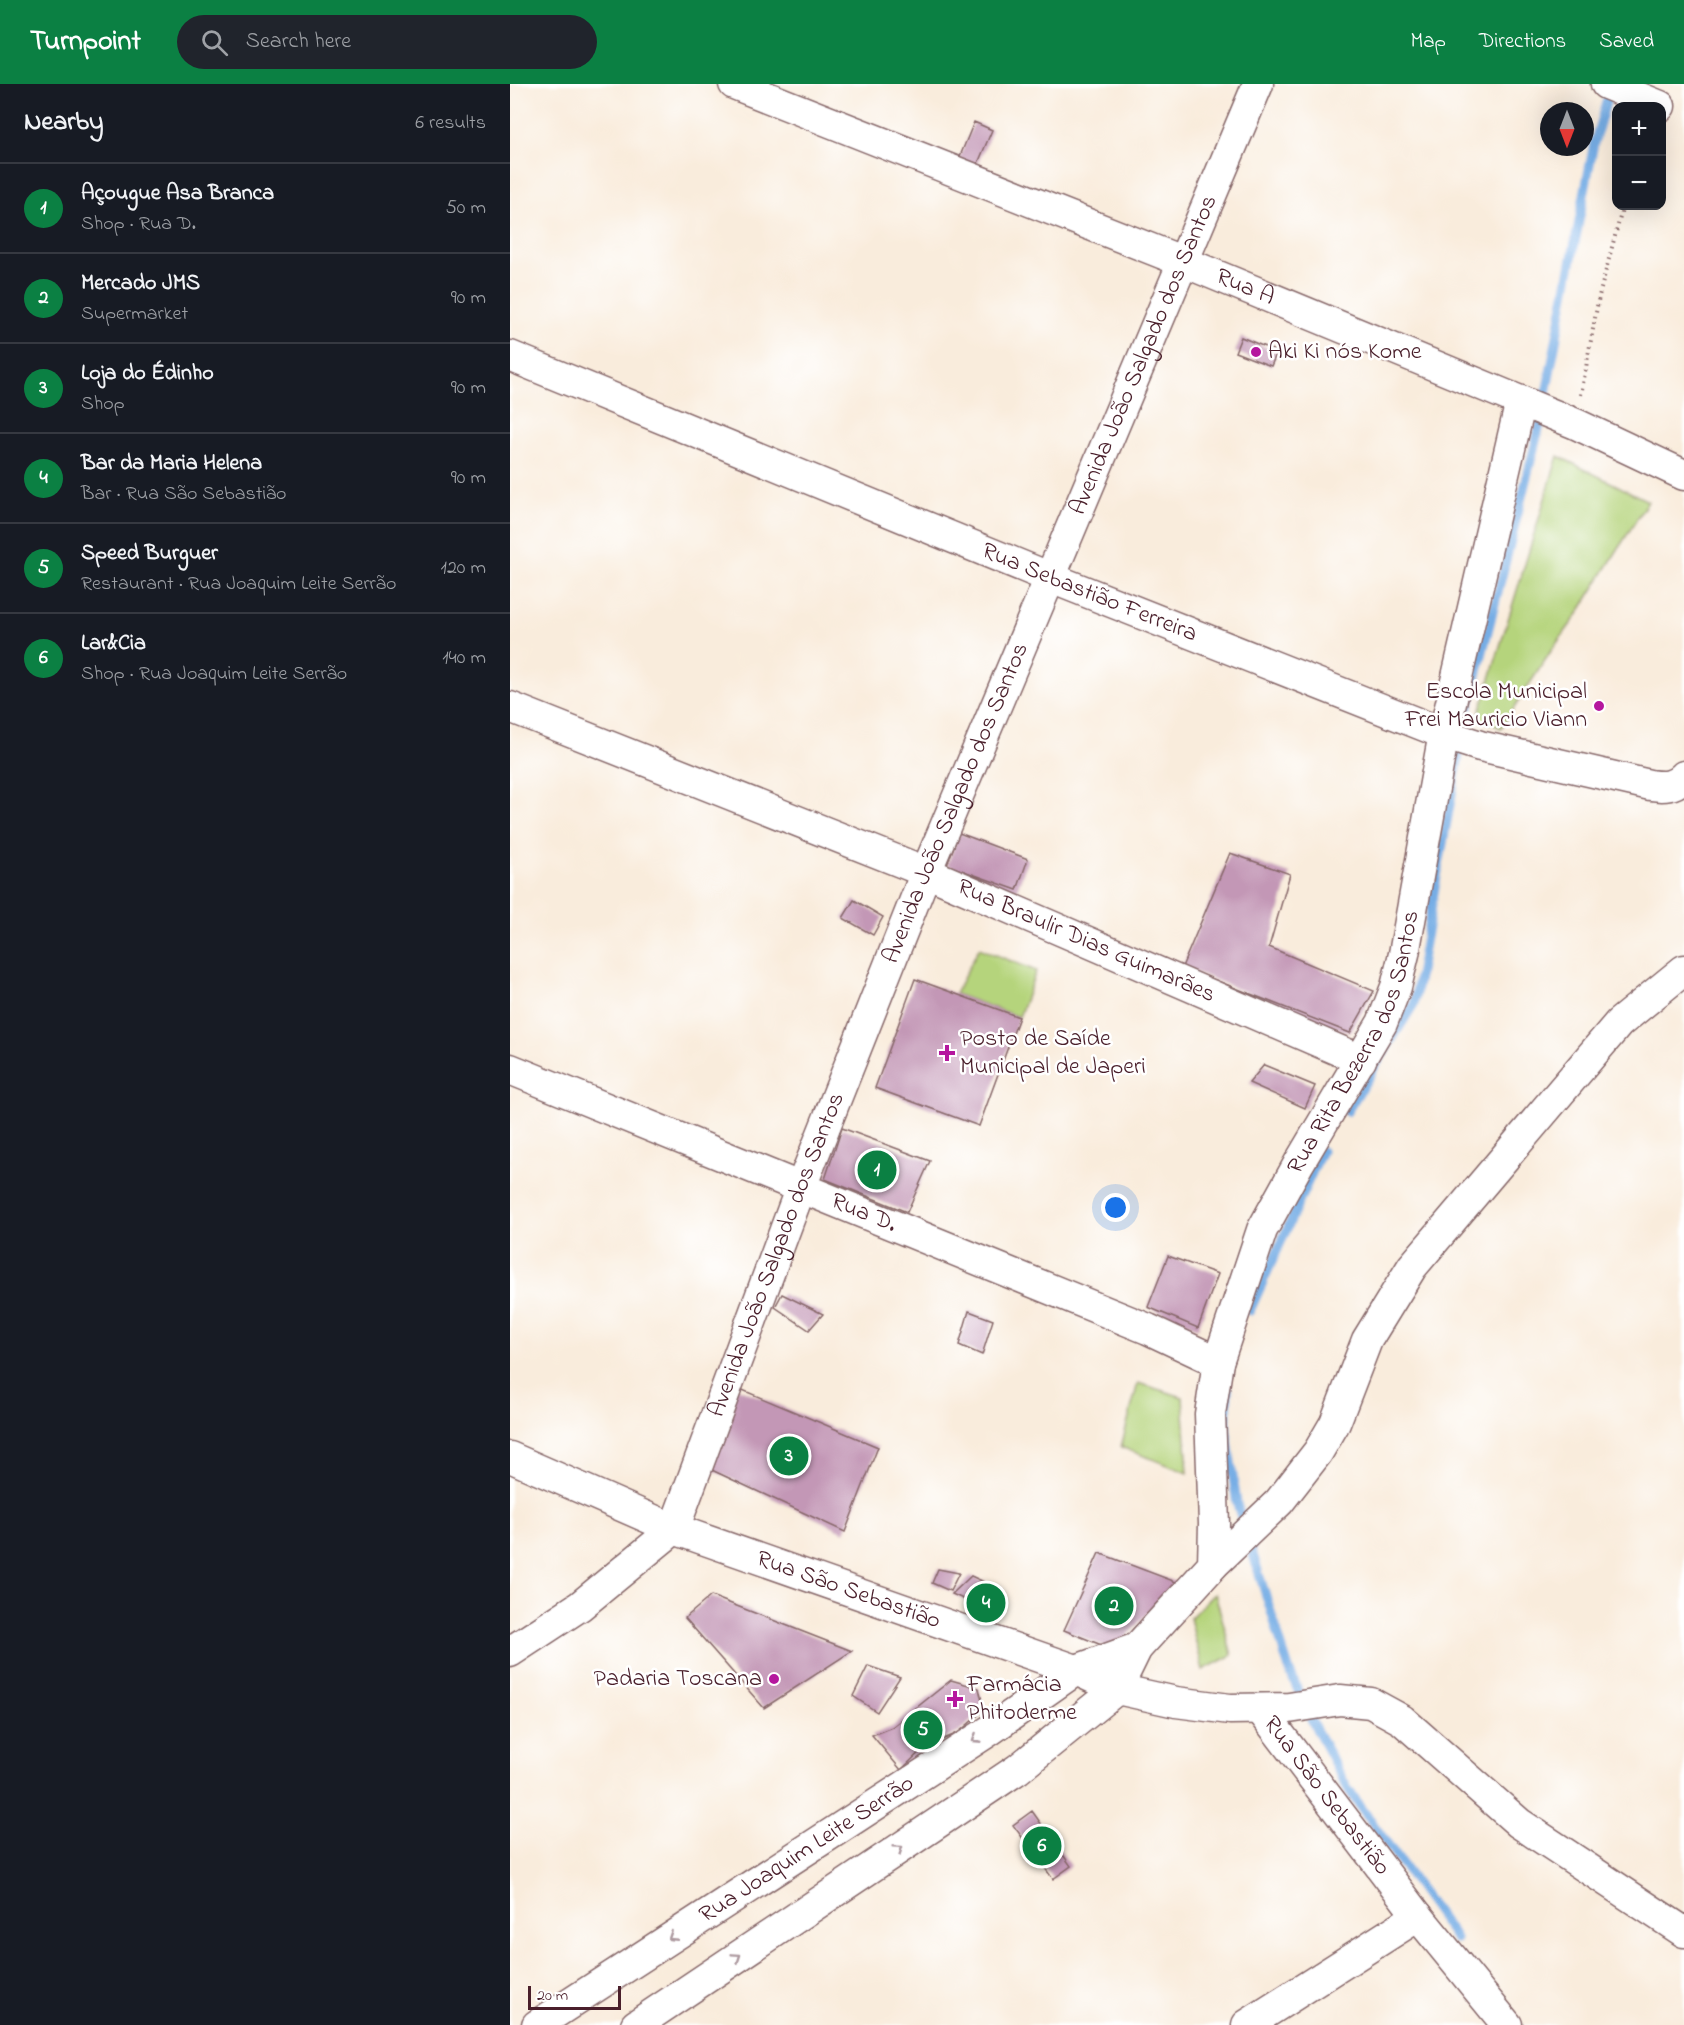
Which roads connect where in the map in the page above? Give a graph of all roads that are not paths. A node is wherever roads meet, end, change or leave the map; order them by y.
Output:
1 (734, 84) edge
2 (1258, 84) edge
3 (1615, 88) edge
4 (1649, 102) edge
5 (1666, 109) edge
6 (1684, 116) edge
7 (1184, 262) junction
8 (510, 356) edge
9 (1548, 413) junction
10 (1684, 475) edge
11 (1051, 578) junction
12 (510, 706) edge
13 (1460, 739) junction
14 (1682, 779) edge
15 (926, 872) junction
16 (1684, 970) edge
17 (1361, 1060) junction
18 (510, 1069) edge
19 (801, 1187) junction
20 (1218, 1362) junction
21 (510, 1457) edge
22 (674, 1529) junction
23 (1213, 1564) junction
24 (1137, 1648) junction
25 (510, 1652) edge
26 (1076, 1670) junction
27 (1117, 1689) junction
28 (1275, 1709) junction
29 (1418, 1916) junction
30 (1684, 1932) edge
31 (537, 2025) edge
32 (636, 2025) edge
33 (1246, 2025) edge
34 (1506, 2025) edge

1 - 7 street, Rua A
2 - 7 street, Avenida João Salgado dos Santos
3 - 4 street
5 - 6 street
7 - 9 street, Rua A
7 - 11 street, Avenida João Salgado dos Santos
8 - 11 street, Rua Sebastião Ferreira
9 - 10 street, Rua A
9 - 13 street, Rua Rita Bezerra dos Santos
11 - 13 street, Rua Sebastião Ferreira
11 - 15 street, Avenida João Salgado dos Santos
12 - 15 street, Rua Braulir Dias Guimarães
13 - 14 street, Rua Sebastião Ferreira
13 - 17 street, Rua Rita Bezerra dos Santos
15 - 17 street, Rua Braulir Dias Guimarães
15 - 19 street, Avenida João Salgado dos Santos
16 - 23 street
17 - 20 street, Rua Rita Bezerra dos Santos
18 - 19 street, Rua D.
19 - 20 street, Rua D.
19 - 22 street, Avenida João Salgado dos Santos
20 - 23 street, Rua Rita Bezerra dos Santos
21 - 22 street, Rua São Sebastião
22 - 25 street
22 - 26 street, Rua São Sebastião
23 - 24 street
24 - 26 street
24 - 27 street
26 - 27 street, Rua São Sebastião
26 -> 31 street, Rua Joaquim Leite Serrão
27 - 28 street, Rua São Sebastião
32 -> 27 street, Rua Joaquim Leite Serrão
28 - 29 street, Rua São Sebastião
28 - 30 street
29 - 33 street
29 - 34 street, Rua São Sebastião

